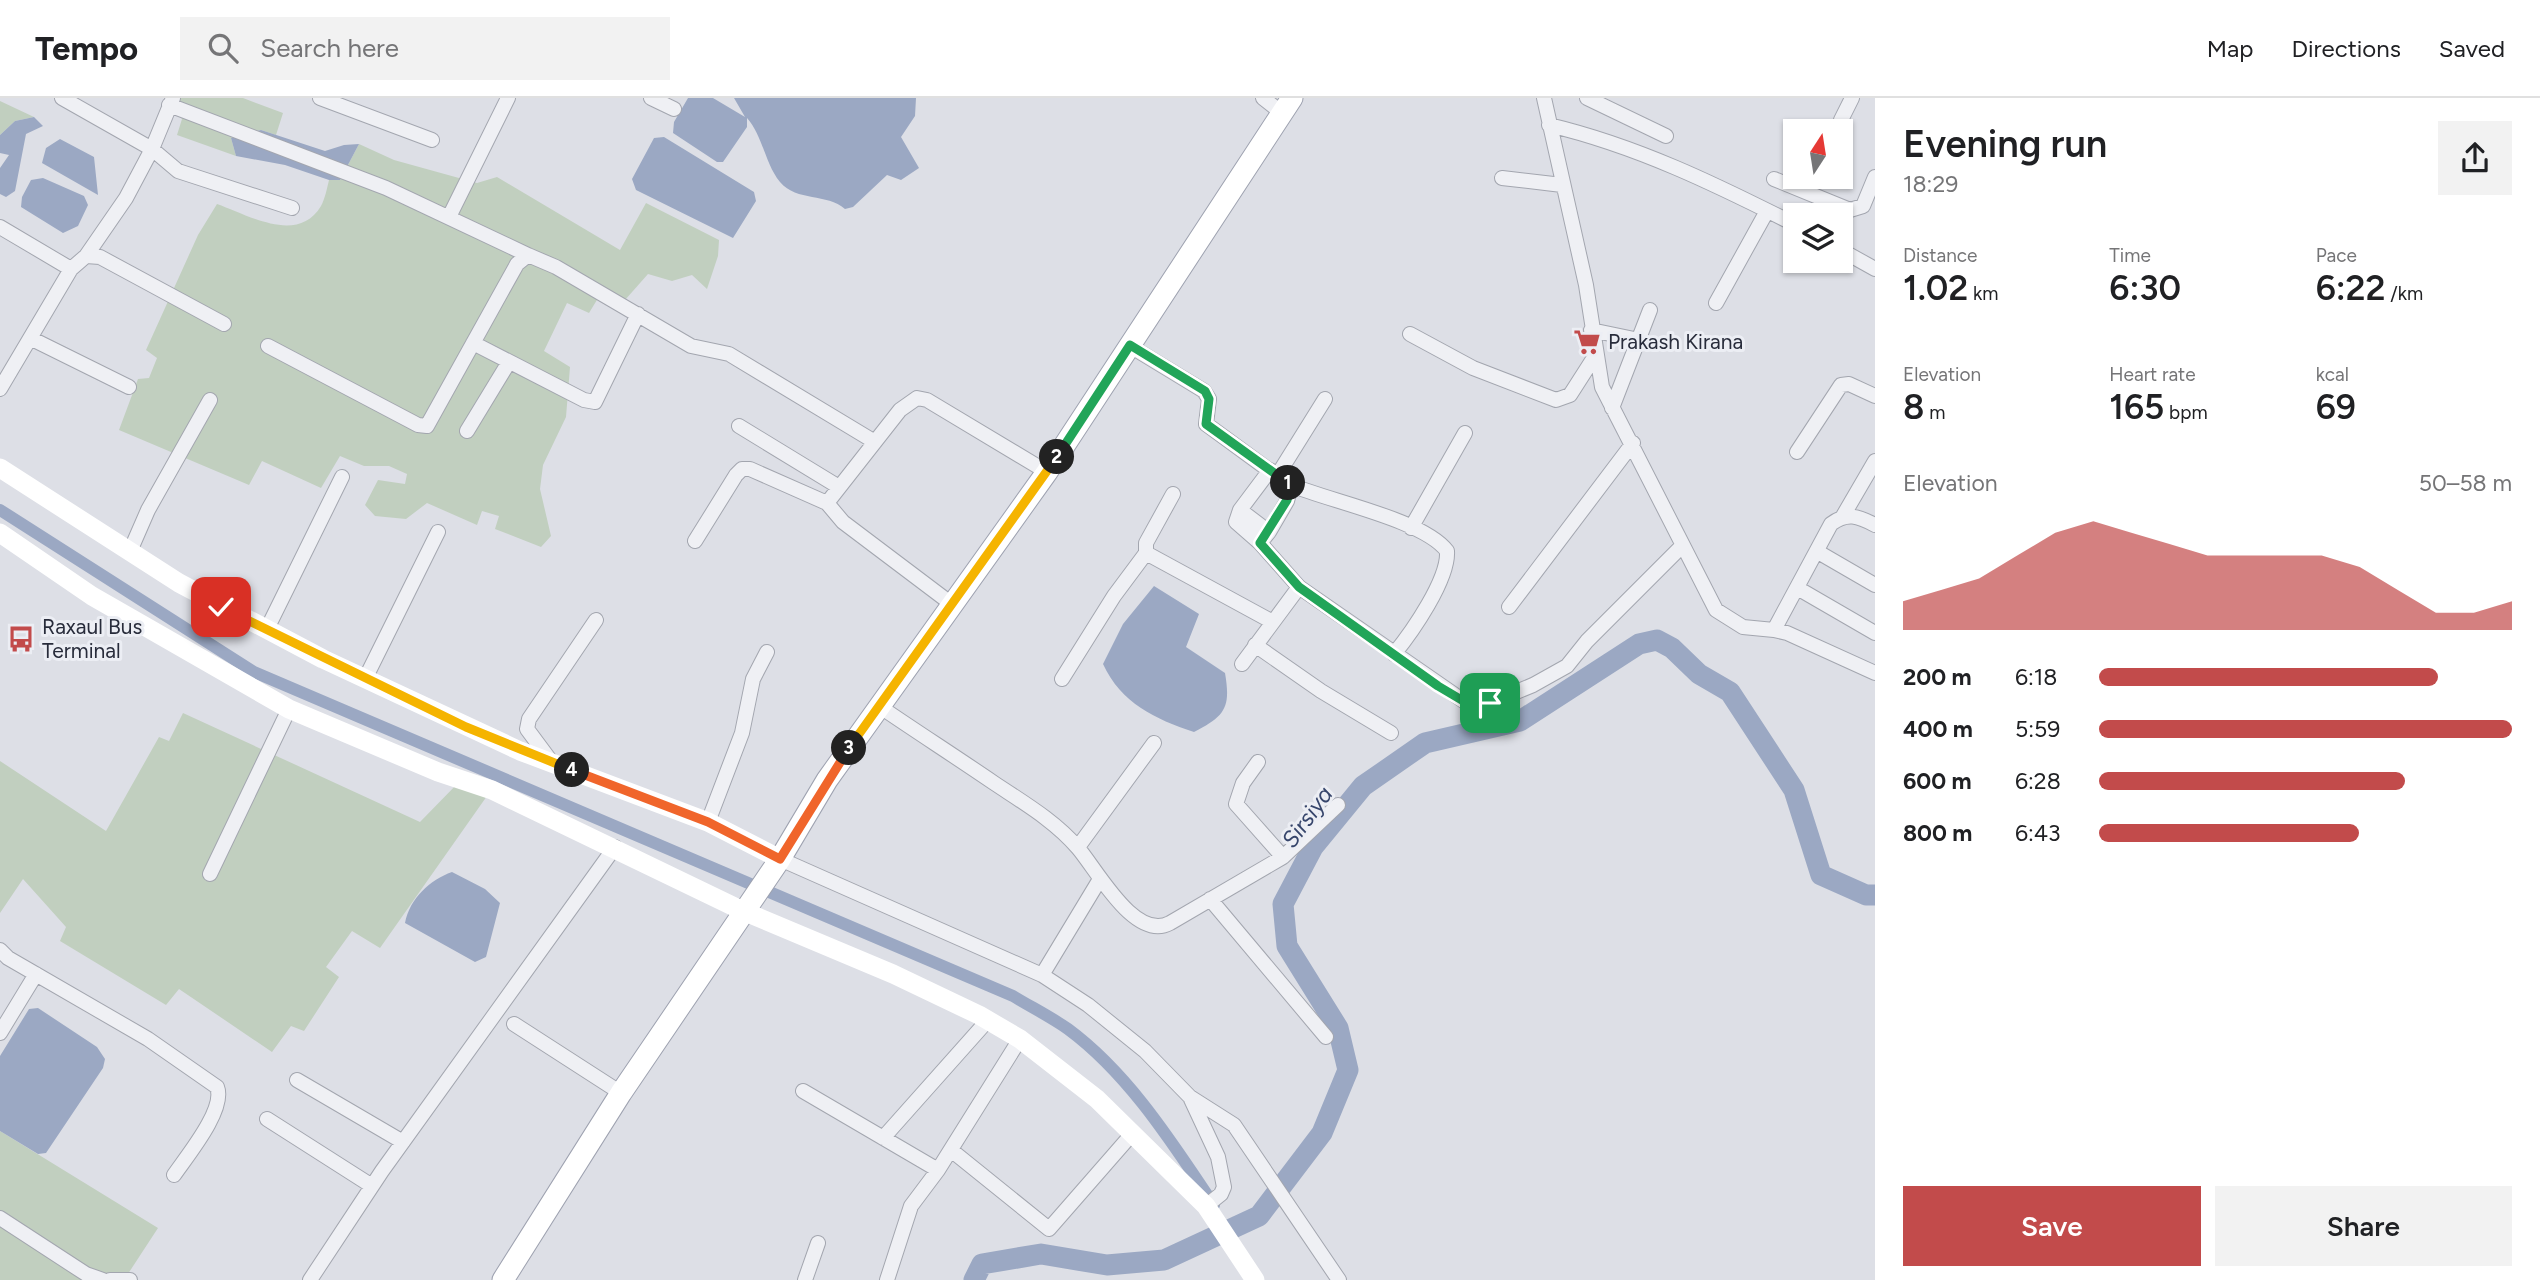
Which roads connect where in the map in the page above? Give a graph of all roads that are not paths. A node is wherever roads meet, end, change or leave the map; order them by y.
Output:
1 (62, 98) edge
2 (320, 98) edge
3 (508, 98) edge
4 (651, 98) edge
5 (1263, 98) edge
6 (1544, 98) edge
7 (1587, 98) edge
8 (1852, 98) edge
9 (79, 102) edge
10 (171, 102) edge
11 (1287, 106) edge
12 (674, 110) dead end
13 (1842, 119) edge
14 (1549, 125) junction
15 (1666, 136) dead end
16 (432, 140) dead end
17 (152, 149) junction
18 (1875, 177) edge
19 (1502, 178) dead end
20 (1774, 179) dead end
21 (1562, 185) junction
22 (292, 208) dead end
23 (1767, 211) junction
24 (449, 217) junction
25 (1783, 219) edge
26 (0, 228) edge
27 (528, 255) junction
28 (86, 256) junction
29 (1853, 257) edge
30 (71, 269) junction
31 (1875, 269) edge
32 (1716, 303) dead end
33 (1650, 310) dead end
34 (638, 314) junction
35 (224, 324) dead end
36 (1591, 330) junction
37 (1410, 334) dead end
38 (32, 339) junction
39 (1639, 340) junction
40 (473, 344) junction
41 (1130, 345) junction
42 (268, 346) dead end
43 (1595, 356) junction
44 (509, 362) junction
45 (130, 387) dead end
46 (0, 389) edge
47 (1875, 396) edge
48 (210, 400) dead end
49 (1325, 400) dead end
50 (1612, 408) junction
51 (739, 426) dead end
52 (467, 431) dead end
53 (1465, 433) dead end
54 (875, 442) junction
55 (1633, 443) junction
56 (1797, 453) dead end
57 (1875, 461) edge
58 (0, 468) edge
59 (1047, 472) junction
60 (1273, 472) junction
61 (342, 477) dead end
62 (1291, 485) junction
63 (839, 487) junction
64 (1173, 494) dead end
65 (827, 503) junction
66 (1843, 516) junction
67 (1875, 524) edge
68 (1411, 528) junction
69 (439, 532) dead end
70 (0, 533) edge
71 (1264, 537) junction
72 (695, 541) dead end
73 (1681, 547) junction
74 (131, 549) junction
75 (1818, 552) junction
76 (1146, 553) junction
77 (1875, 585) edge
78 (1299, 587) junction
79 (1799, 589) junction
80 (953, 605) junction
81 (1509, 607) dead end
82 (596, 620) dead end
83 (1271, 621) junction
84 (267, 629) junction
85 (1774, 630) junction
86 (1875, 633) edge
87 (1255, 645) junction
88 (767, 652) dead end
89 (1394, 654) junction
90 (1242, 664) dead end
91 (1875, 673) edge
92 (1062, 678) dead end
93 (365, 679) junction
94 (879, 706) junction
95 (289, 709) junction
96 (1391, 733) dead end
97 (1154, 743) dead end
98 (1258, 762) dead end
99 (553, 764) junction
100 (1338, 805) dead end
101 (708, 822) junction
102 (615, 847) junction
103 (1078, 847) junction
104 (1283, 857) junction
105 (774, 867) junction
106 (210, 874) dead end
107 (1100, 879) junction
108 (1210, 898) junction
109 (748, 906) junction
110 (0, 950) edge
111 (36, 974) junction
112 (1042, 975) junction
113 (988, 1020) junction
114 (514, 1024) dead end
115 (0, 1033) edge
116 (1326, 1037) dead end
117 (1020, 1039) junction
118 (297, 1080) dead end
119 (803, 1091) dead end
120 (621, 1093) junction
121 (1190, 1097) junction
122 (267, 1119) dead end
123 (1132, 1134) junction
124 (883, 1138) junction
125 (403, 1142) junction
126 (951, 1150) junction
127 (938, 1170) junction
128 (174, 1175) dead end
129 (372, 1186) junction
130 (1211, 1203) junction
131 (0, 1218) edge
132 (818, 1243) dead end
133 (1252, 1274) edge
134 (1338, 1277) edge
135 (103, 1280) edge
136 (110, 1280) edge
137 (130, 1280) edge
138 (310, 1280) edge
139 (503, 1280) edge
140 (805, 1280) edge
141 (887, 1280) edge

1 - 9 street
2 - 16 street
3 - 24 street
4 - 12 street
5 - 11 street
6 - 14 street
7 - 15 street
8 - 13 street
9 - 17 street
10 - 17 street
10 - 24 street
11 - 41 main road
14 - 21 street
14 - 23 street
17 - 22 street
17 - 28 street
18 - 20 street
19 - 21 street
21 - 36 street
23 - 25 street
23 - 32 street
24 - 27 street
26 - 30 street
27 - 34 street
27 - 40 street
28 - 30 street
28 - 35 street
29 - 31 street
30 - 38 street
33 - 39 street
34 - 44 street
34 - 54 street
36 - 39 street
36 - 43 street
37 - 43 street
38 - 45 street
38 - 46 street
39 - 50 street
40 - 42 street
40 - 44 street
41 - 59 main road
41 - 60 street
43 - 50 street
44 - 52 street
47 - 56 street
48 - 74 street
49 - 60 street
50 - 55 street
51 - 63 street
53 - 68 street
54 - 59 street
54 - 63 street
55 - 73 street
55 - 81 street
57 - 66 street
58 - 74 street
59 - 80 main road
60 - 62 street
60 - 71 street
61 - 84 street
62 - 68 street
62 - 71 street
63 - 65 street
64 - 76 street
65 - 72 street
65 - 80 street
66 - 67 street
66 - 75 street
68 - 89 street
69 - 93 street
70 - 95 street
71 - 78 street
73 - 85 street
73 - 89 street
74 - 84 street
75 - 77 street
75 - 79 street
76 - 83 street
76 - 92 street
78 - 83 street
78 - 89 street
79 - 85 street
79 - 86 street
80 - 94 main road
82 - 99 street
83 - 87 street
84 - 93 street
85 - 91 street
87 - 90 street
87 - 96 street
88 - 101 street
93 - 99 street
94 - 103 street
94 - 105 main road
95 - 102 street
95 - 106 street
97 - 103 street
98 - 104 street
99 - 101 street
100 - 104 street
101 - 105 street
102 - 109 street
102 - 125 street
103 - 107 street
104 - 108 street
105 - 109 main road
105 - 112 street
107 - 108 street
107 - 112 street
108 - 116 street
109 - 113 street
109 - 120 main road
110 - 111 street
111 - 115 street
111 - 128 street
112 - 121 street
113 - 117 street
113 - 124 street
114 - 120 street
117 - 123 street
117 - 126 street
118 - 125 street
119 - 124 street
120 - 139 main road
121 - 130 street
121 - 134 street
122 - 129 street
123 - 126 street
123 - 130 street
124 - 127 street
125 - 129 street
126 - 127 street
127 - 141 street
129 - 138 street
130 - 133 street
131 - 135 street
132 - 140 street
136 - 137 street

